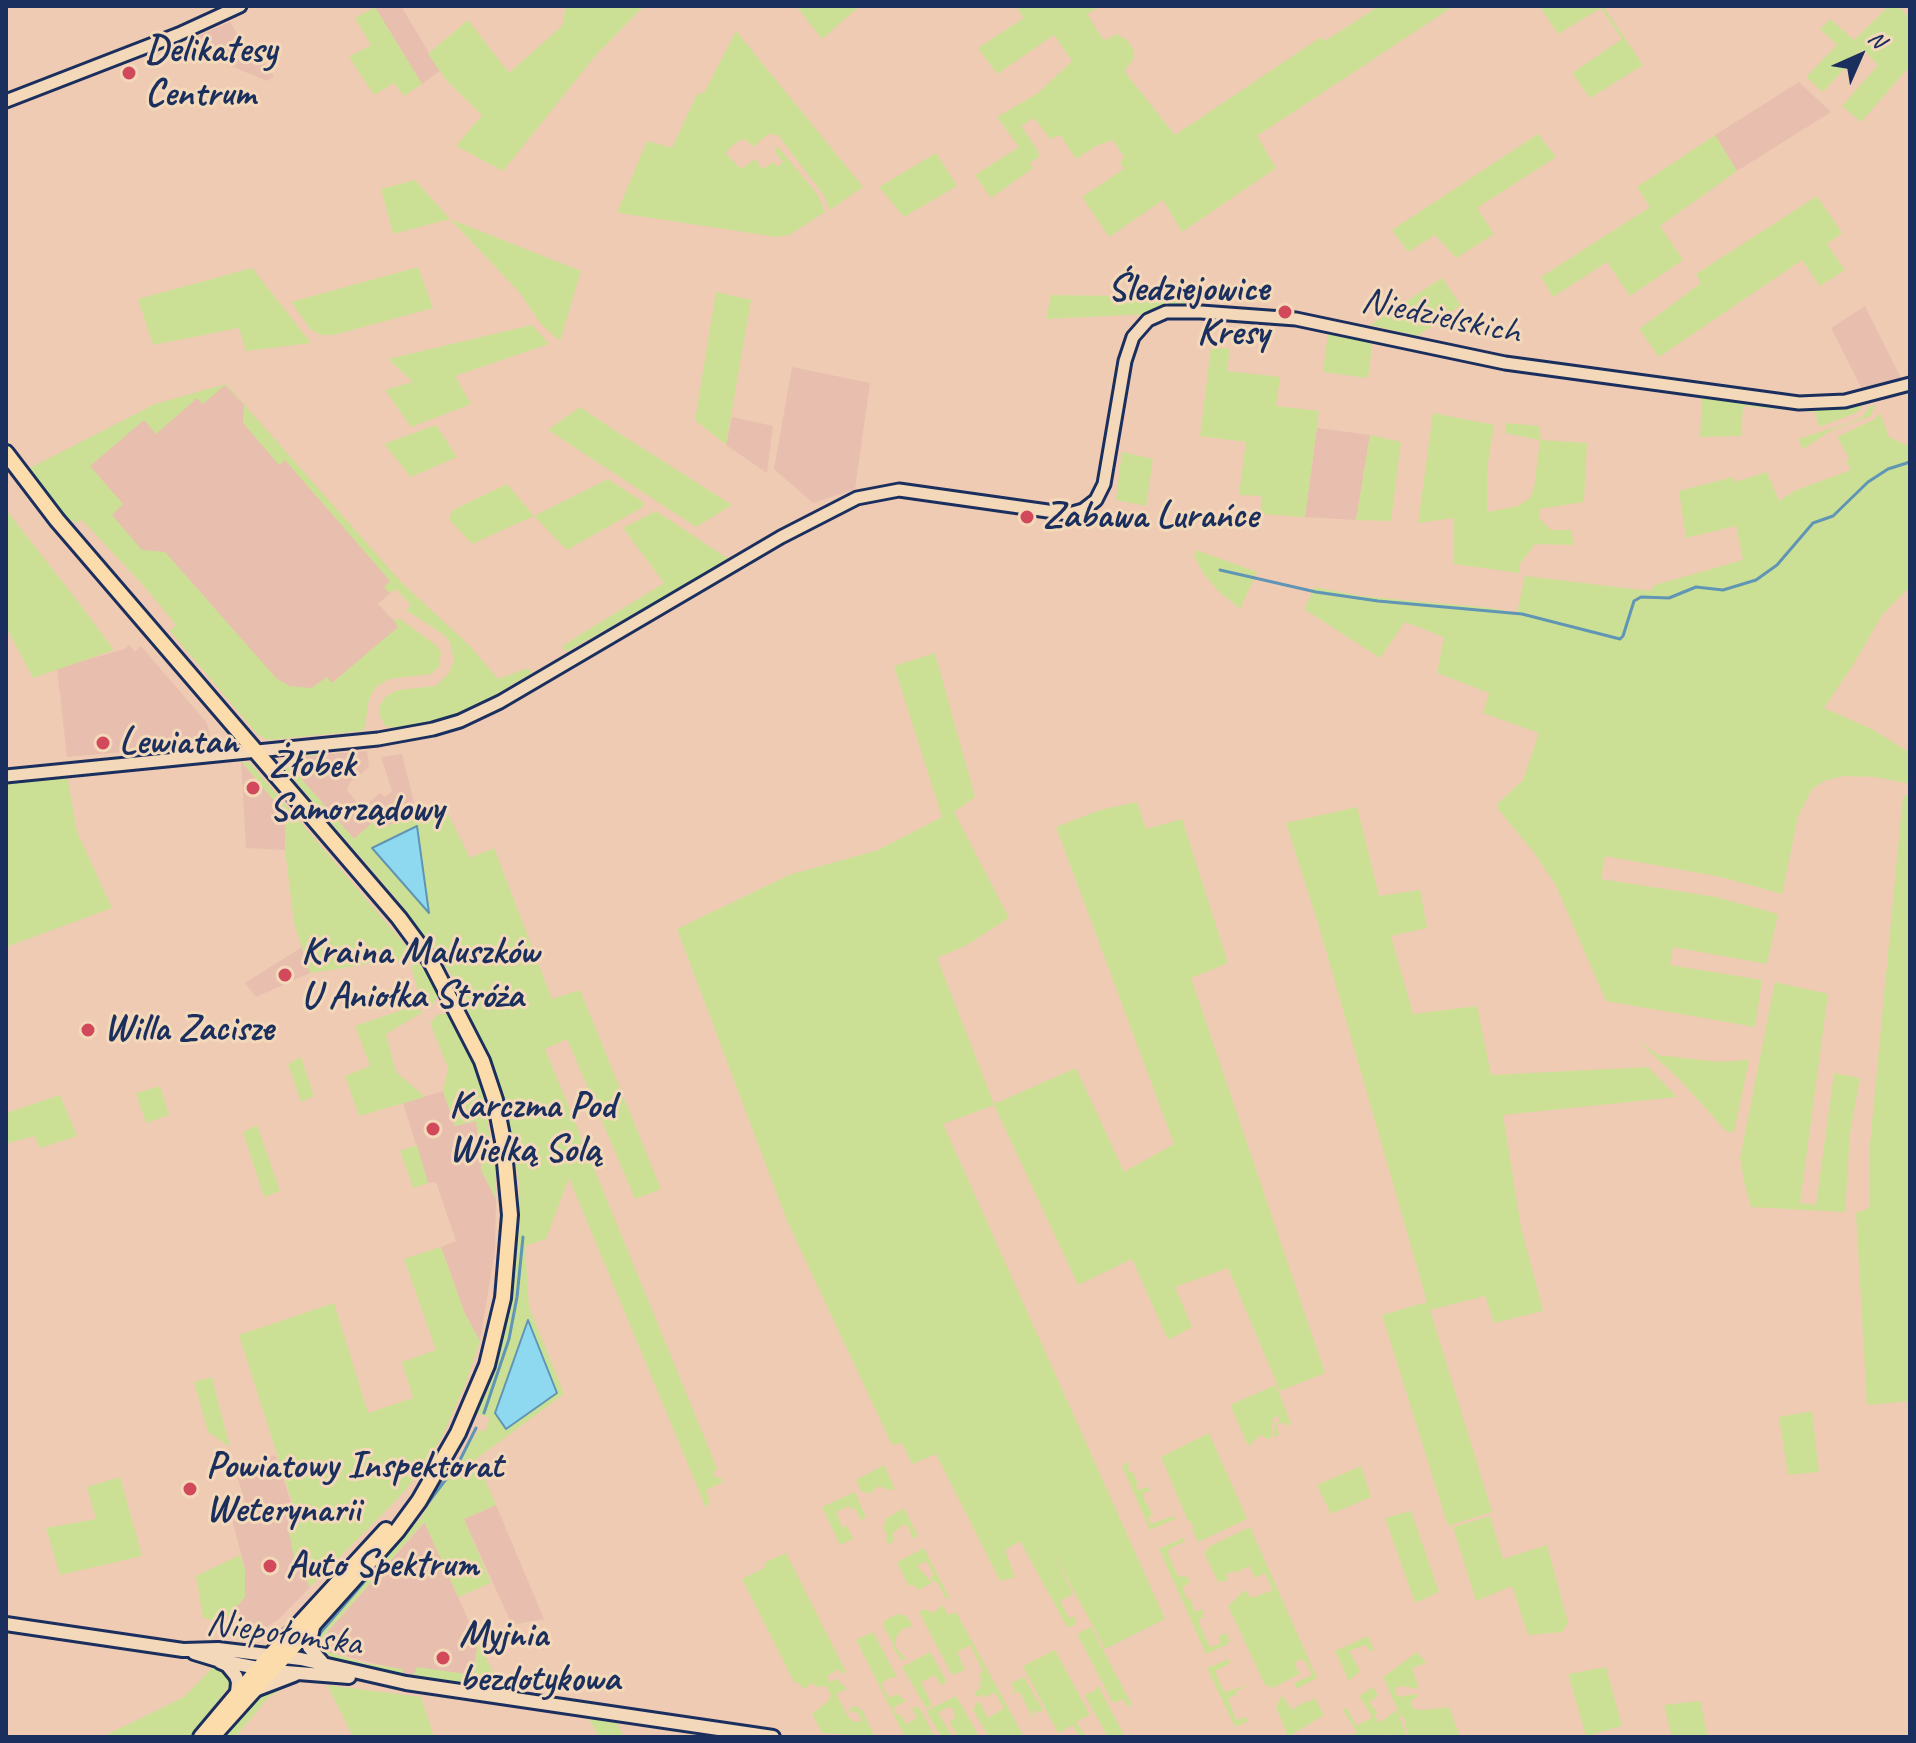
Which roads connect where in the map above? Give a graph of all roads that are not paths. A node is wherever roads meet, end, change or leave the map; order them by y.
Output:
1 (240, 6) edge
2 (6, 101) edge
3 (1910, 384) edge
4 (6, 453) edge
5 (254, 751) junction
6 (6, 776) edge
7 (429, 1482) junction
8 (6, 1624) edge
9 (313, 1626) junction
10 (183, 1650) junction
11 (217, 1660) junction
12 (272, 1663) junction
13 (328, 1666) junction
14 (299, 1674) junction
15 (375, 1678) junction
16 (244, 1692) junction
17 (201, 1737) edge
18 (212, 1737) edge
19 (773, 1737) edge

1 - 2 street
3 - 5 street, Niedzielskich
4 - 5 main road
5 - 6 street
5 - 7 main road
7 - 9 main road
7 - 12 main road
8 - 10 main road, Niepołomska
9 - 12 main road
9 - 13 main road
10 - 11 main road, Niepołomska
10 - 12 main road, Niepołomska
11 - 12 main road, Niepołomska
11 - 16 main road
12 - 13 main road, Niepołomska
12 - 14 main road, Niepołomska
12 - 16 main road
13 - 15 main road, Niepołomska
14 - 15 main road, Niepołomska
14 - 16 main road
15 - 19 main road, Niepołomska
16 - 17 main road
16 - 18 main road

